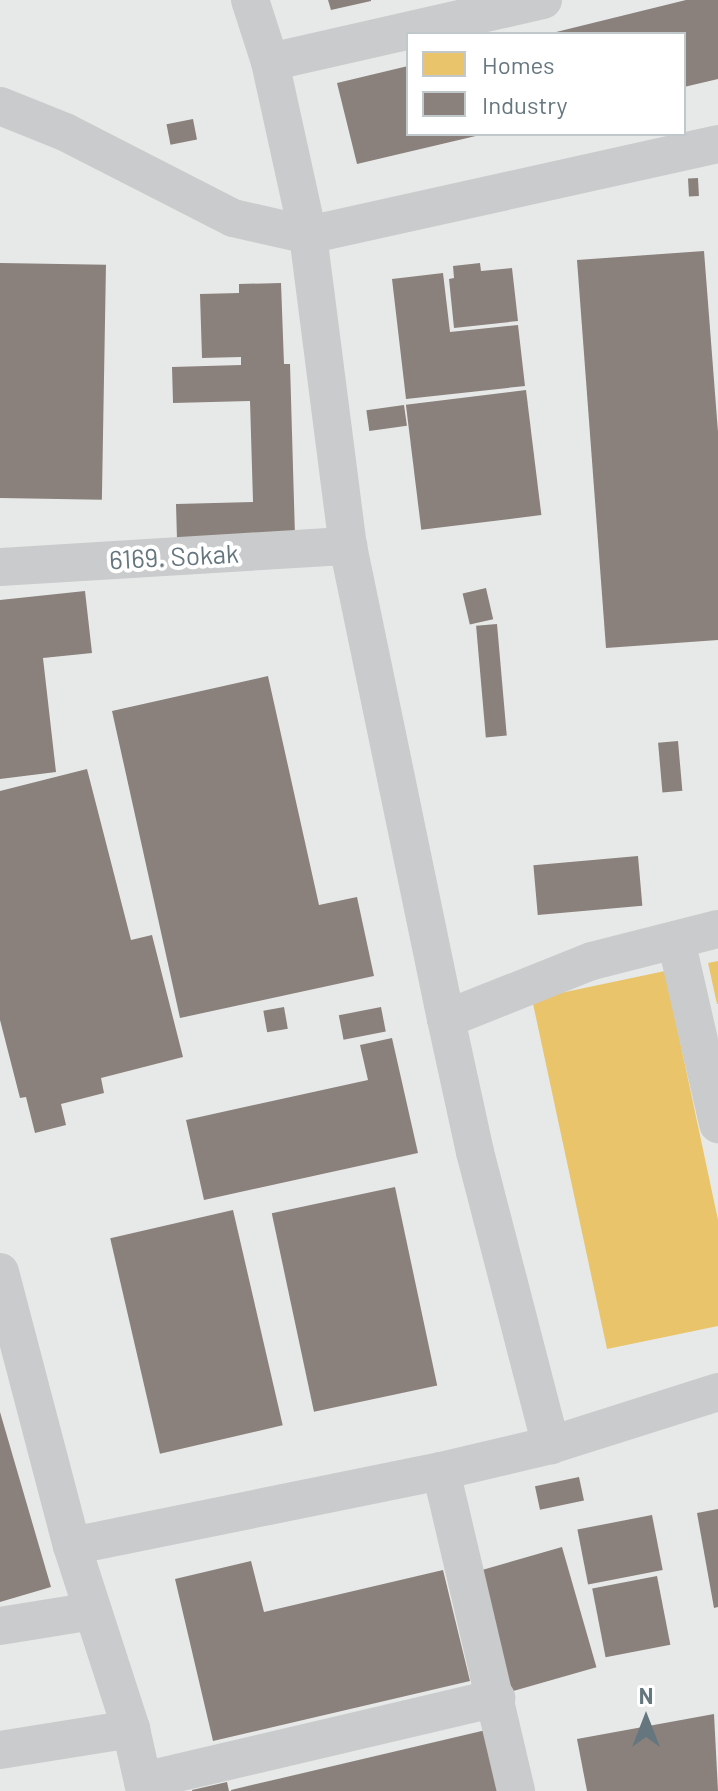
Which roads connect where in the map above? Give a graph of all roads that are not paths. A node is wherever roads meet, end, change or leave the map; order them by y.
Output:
1 (250, 0) edge
2 (543, 0) edge
3 (270, 62) junction
4 (4, 109) edge
5 (718, 144) edge
6 (308, 235) junction
7 (348, 546) junction
8 (0, 567) edge
9 (718, 929) edge
10 (676, 940) junction
11 (446, 1019) junction
12 (718, 1124) edge
13 (0, 1272) edge
14 (7, 1326) edge
15 (718, 1392) edge
16 (551, 1445) junction
17 (441, 1471) junction
18 (72, 1546) junction
19 (93, 1611) junction
20 (0, 1626) edge
21 (496, 1698) junction
22 (131, 1729) junction
23 (0, 1750) edge
24 (144, 1786) edge
25 (516, 1791) edge

1 - 3 street
2 - 3 street
3 - 6 street
4 - 6 street
5 - 6 street
6 - 7 street
7 - 8 street, 6169. Sokak
7 - 11 street
9 - 10 street
10 - 11 street
10 - 12 street
11 - 16 street
13 - 14 street
14 - 18 street
15 - 16 street
16 - 17 street
17 - 18 street
17 - 21 street
18 - 19 street
19 - 20 street
19 - 22 street
21 - 24 street
21 - 25 street
22 - 23 street
22 - 24 street

